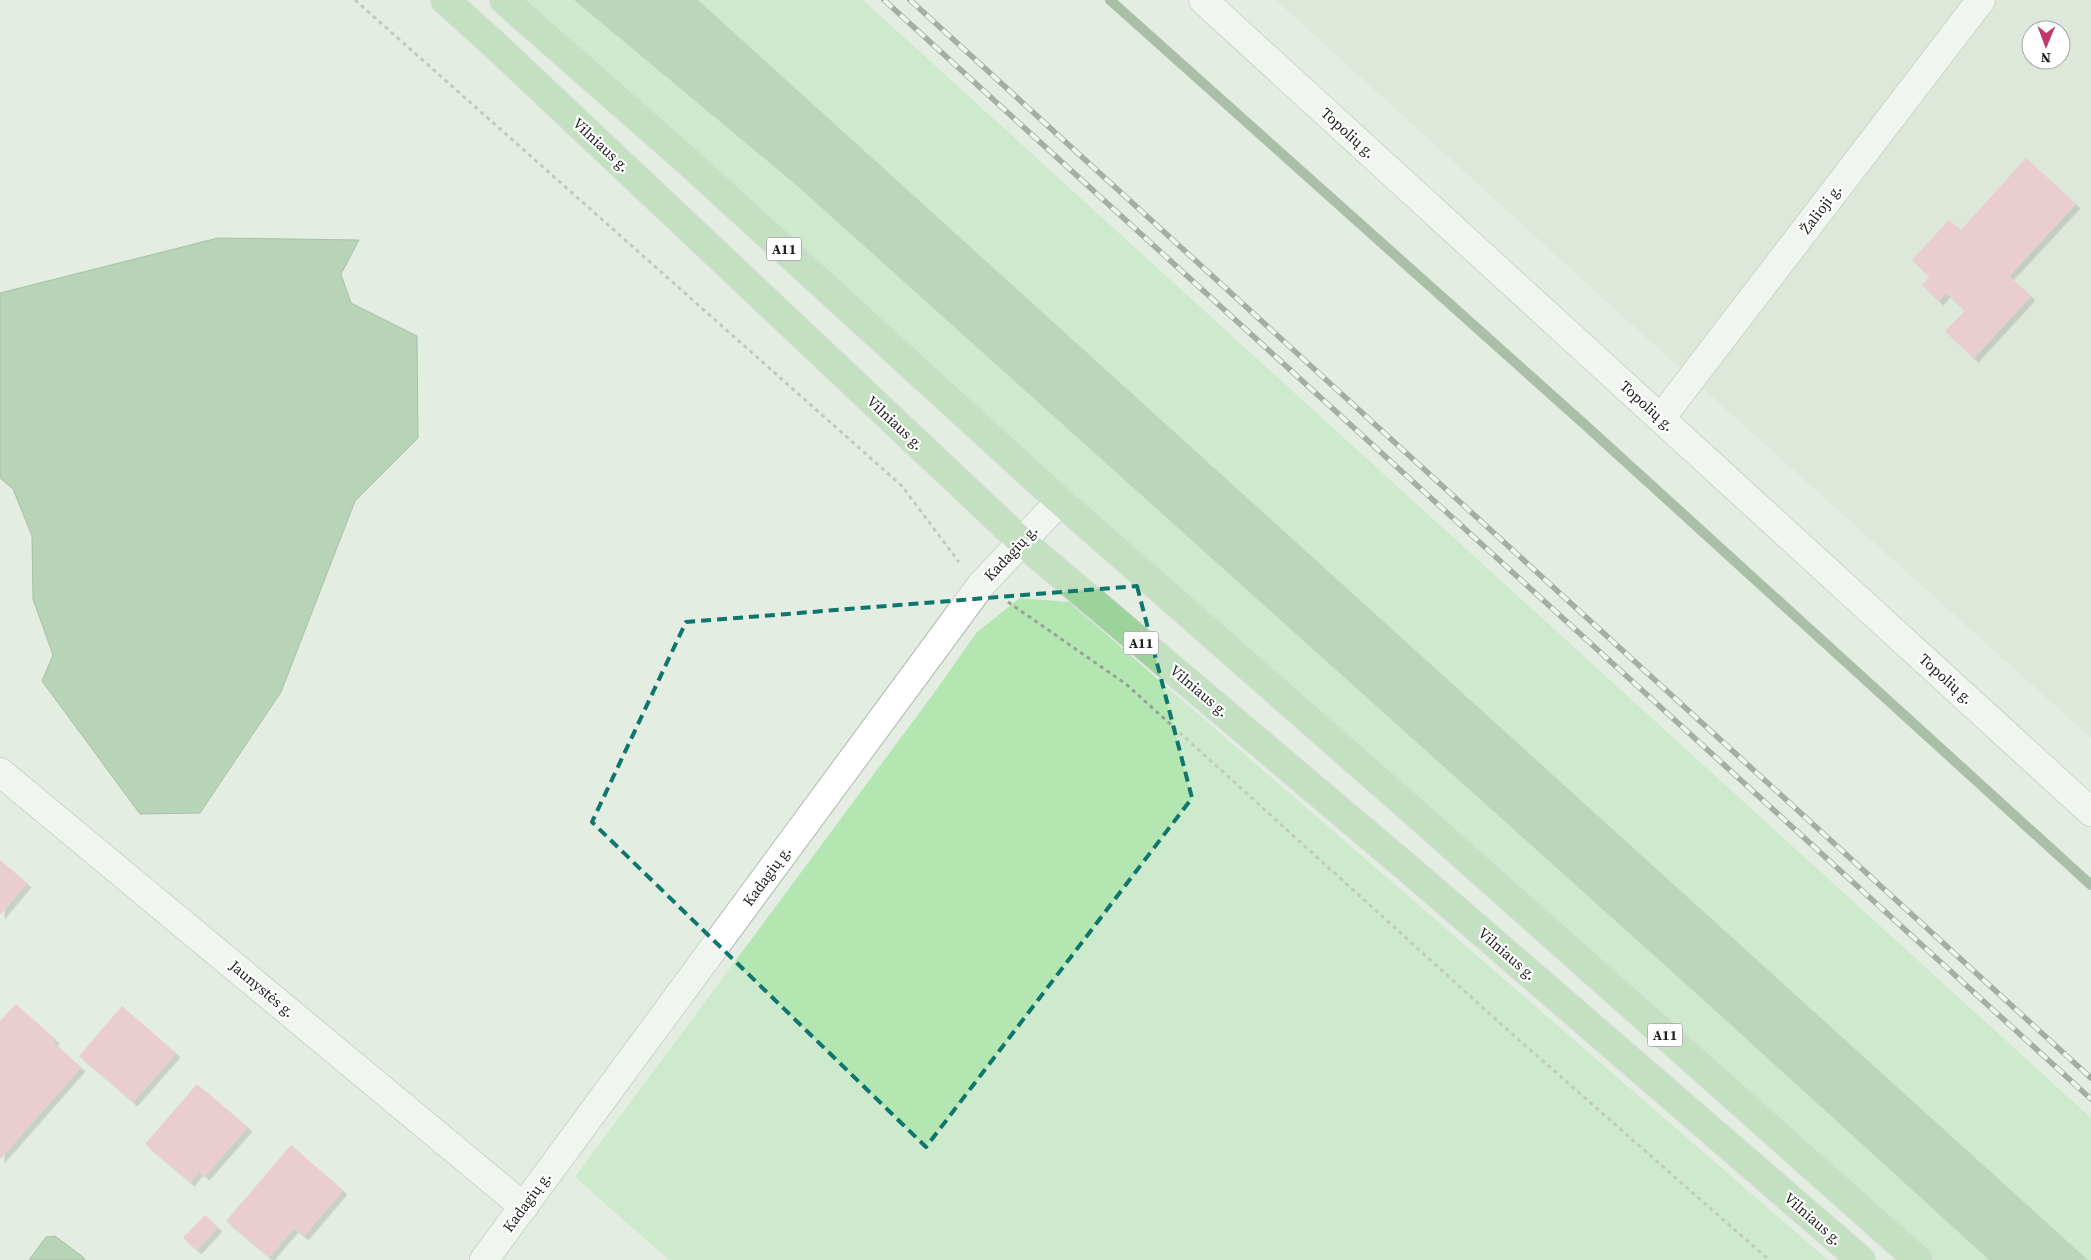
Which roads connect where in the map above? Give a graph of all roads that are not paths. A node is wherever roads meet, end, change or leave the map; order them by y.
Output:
1 (445, 0) edge
2 (504, 0) edge
3 (1203, 0) edge
4 (1982, 0) edge
5 (1660, 418) junction
6 (1060, 501) junction
7 (1021, 542) junction
8 (0, 772) edge
9 (2091, 812) edge
10 (524, 1207) junction
11 (484, 1260) edge
12 (1861, 1260) edge
13 (1918, 1260) edge

1 - 7 highway, Vilniaus g. / A11
2 - 6 highway, A11
3 - 5 street, Topolių g.
4 - 5 street, Žalioji g.
5 - 9 street, Topolių g.
6 - 7 street, Kadagių g.
6 - 13 highway, A11
7 - 10 street, Kadagių g.
7 - 12 highway, Vilniaus g. / A11
8 - 10 street, Jaunystės g.
10 - 11 street, Kadagių g.

